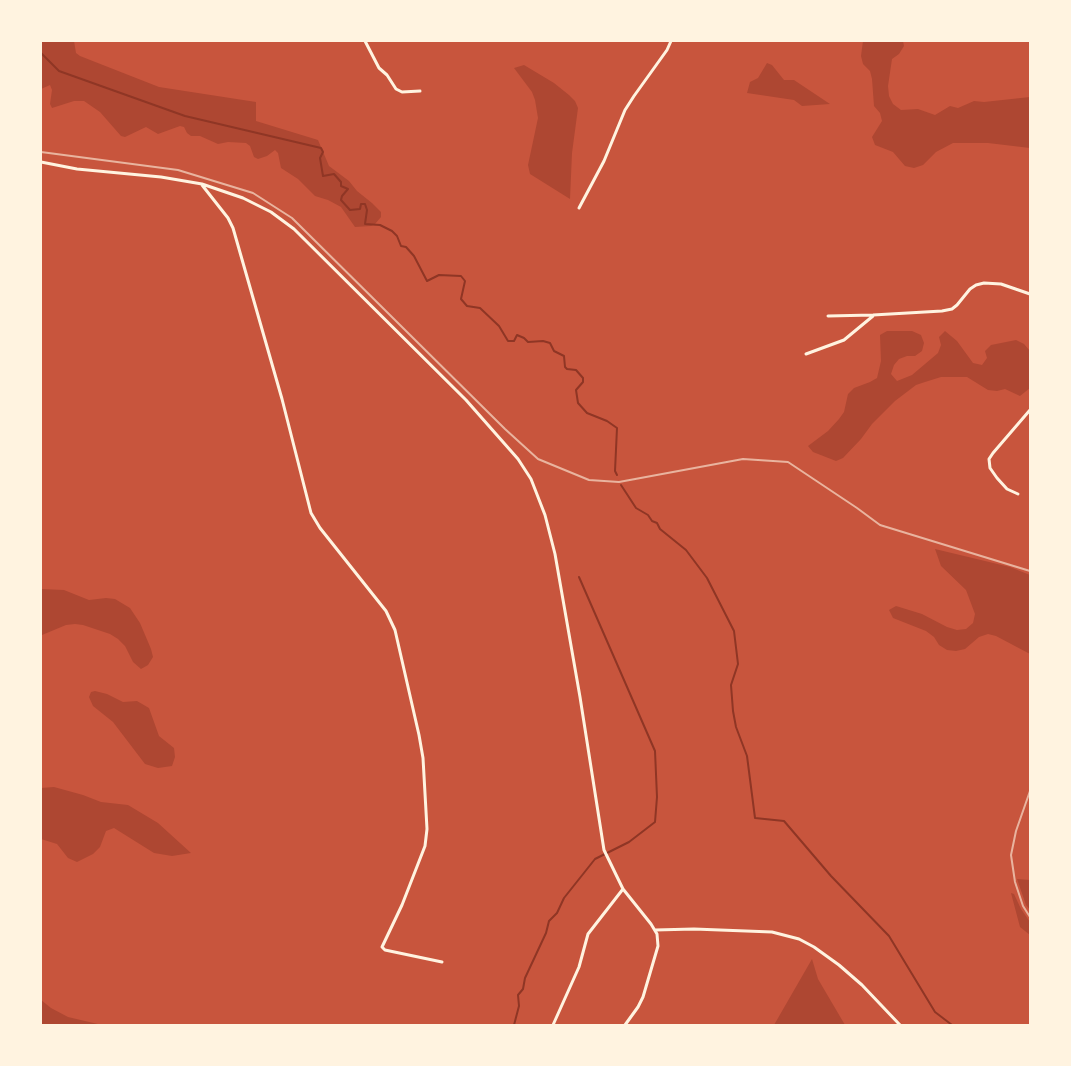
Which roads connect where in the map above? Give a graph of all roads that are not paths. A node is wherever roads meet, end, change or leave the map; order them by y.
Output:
1 (365, 41) edge
2 (671, 41) edge
3 (420, 91) dead end
4 (41, 162) edge
5 (202, 184) junction
6 (579, 208) dead end
7 (1030, 294) edge
8 (873, 315) junction
9 (828, 316) dead end
10 (806, 354) dead end
11 (1030, 410) edge
12 (1018, 494) dead end
13 (623, 889) junction
14 (655, 930) junction
15 (442, 962) dead end
16 (553, 1025) edge
17 (625, 1025) edge
18 (900, 1025) edge

1 - 3 street
2 - 6 street
4 - 5 street
5 - 13 street
5 - 15 street
7 - 8 street
8 - 9 street
8 - 10 street
11 - 12 street
13 - 14 street
13 - 16 street
14 - 17 street
14 - 18 street

